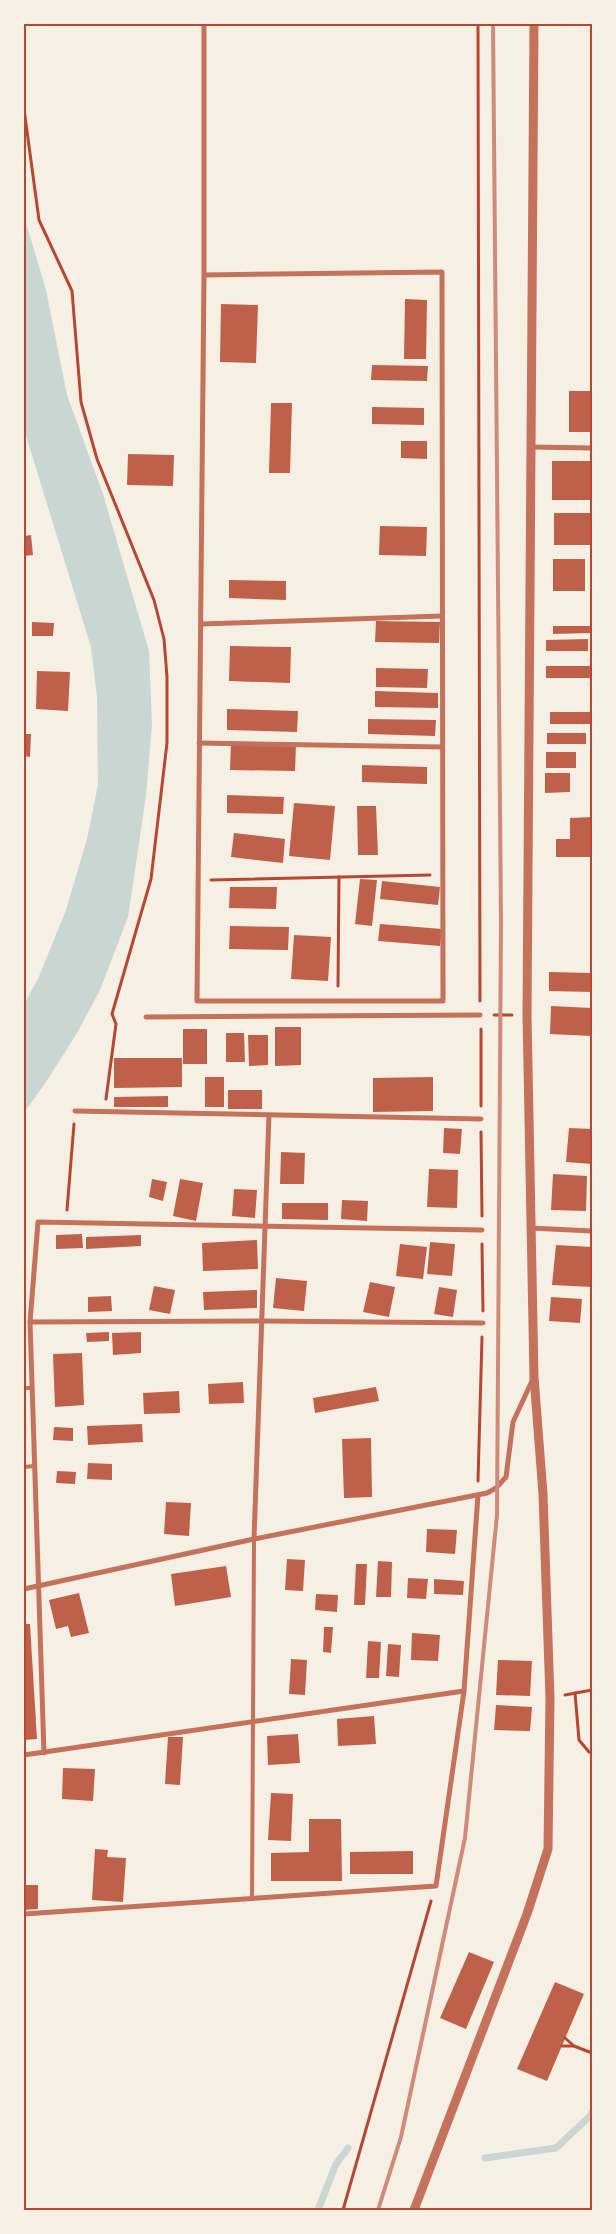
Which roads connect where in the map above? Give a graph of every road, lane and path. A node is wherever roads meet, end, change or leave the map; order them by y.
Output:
1 (204, 24) edge
2 (478, 24) edge
3 (534, 24) edge
4 (24, 109) edge
5 (204, 275) junction
6 (530, 447) junction
7 (592, 448) edge
8 (442, 616) junction
9 (201, 624) junction
10 (199, 743) junction
11 (442, 746) junction
12 (442, 875) junction
13 (339, 877) junction
14 (198, 880) junction
15 (338, 1001) junction
16 (480, 1015) junction
17 (527, 1015) junction
18 (146, 1017) dead end
19 (75, 1111) joint
20 (104, 1112) junction
21 (269, 1115) junction
22 (481, 1119) junction
23 (66, 1223) junction
24 (265, 1227) junction
25 (530, 1228) junction
26 (482, 1230) junction
27 (592, 1231) edge
28 (261, 1321) junction
29 (30, 1322) junction
30 (483, 1323) junction
31 (534, 1377) junction
32 (24, 1388) edge
33 (32, 1388) junction
34 (34, 1466) junction
35 (24, 1468) edge
36 (478, 1495) junction
37 (254, 1539) junction
38 (37, 1586) junction
39 (24, 1589) edge
40 (592, 1690) edge
41 (464, 1691) junction
42 (575, 1693) junction
43 (550, 1698) junction
44 (253, 1722) junction
45 (592, 1752) edge
46 (44, 1753) junction
47 (24, 1755) edge
48 (436, 1886) junction
49 (252, 1899) junction
50 (24, 1914) edge
51 (565, 2038) dead end
52 (562, 2046) dead end
53 (574, 2046) junction
54 (592, 2053) edge
55 (343, 2210) edge
56 (414, 2210) edge

1 - 5 street
2 - 16 path
3 - 6 street
4 - 20 path
5 - 8 street
5 - 9 street
6 - 7 street
6 - 17 street
8 - 9 street
8 - 11 street
9 - 10 street
10 - 11 street
10 - 14 street
11 - 12 street
12 - 13 path
12 - 15 street
13 - 14 path
13 - 15 path
14 - 15 street
16 - 17 path
16 - 18 street
16 - 22 path
17 - 25 street
19 - 20 street
19 - 23 path
20 - 21 street
21 - 22 street
21 - 24 street
22 - 26 path
23 - 24 street
23 - 29 street
24 - 26 street
24 - 28 street
25 - 27 street
25 - 31 street
26 - 30 path
28 - 29 street
28 - 30 street
28 - 37 street
29 - 33 street
30 - 36 path
31 - 36 street
31 - 43 street
32 - 33 lane
33 - 34 street
34 - 35 lane
34 - 38 street
36 - 37 street
36 - 41 street
37 - 38 street
37 - 44 lane
38 - 39 street
38 - 46 street
40 - 42 path
41 - 44 street
41 - 48 street
42 - 43 path
42 - 45 path
43 - 56 street
44 - 46 street
44 - 49 lane
46 - 47 street
48 - 49 street
48 - 55 path
49 - 50 street
51 - 53 path
52 - 53 path
53 - 54 path

